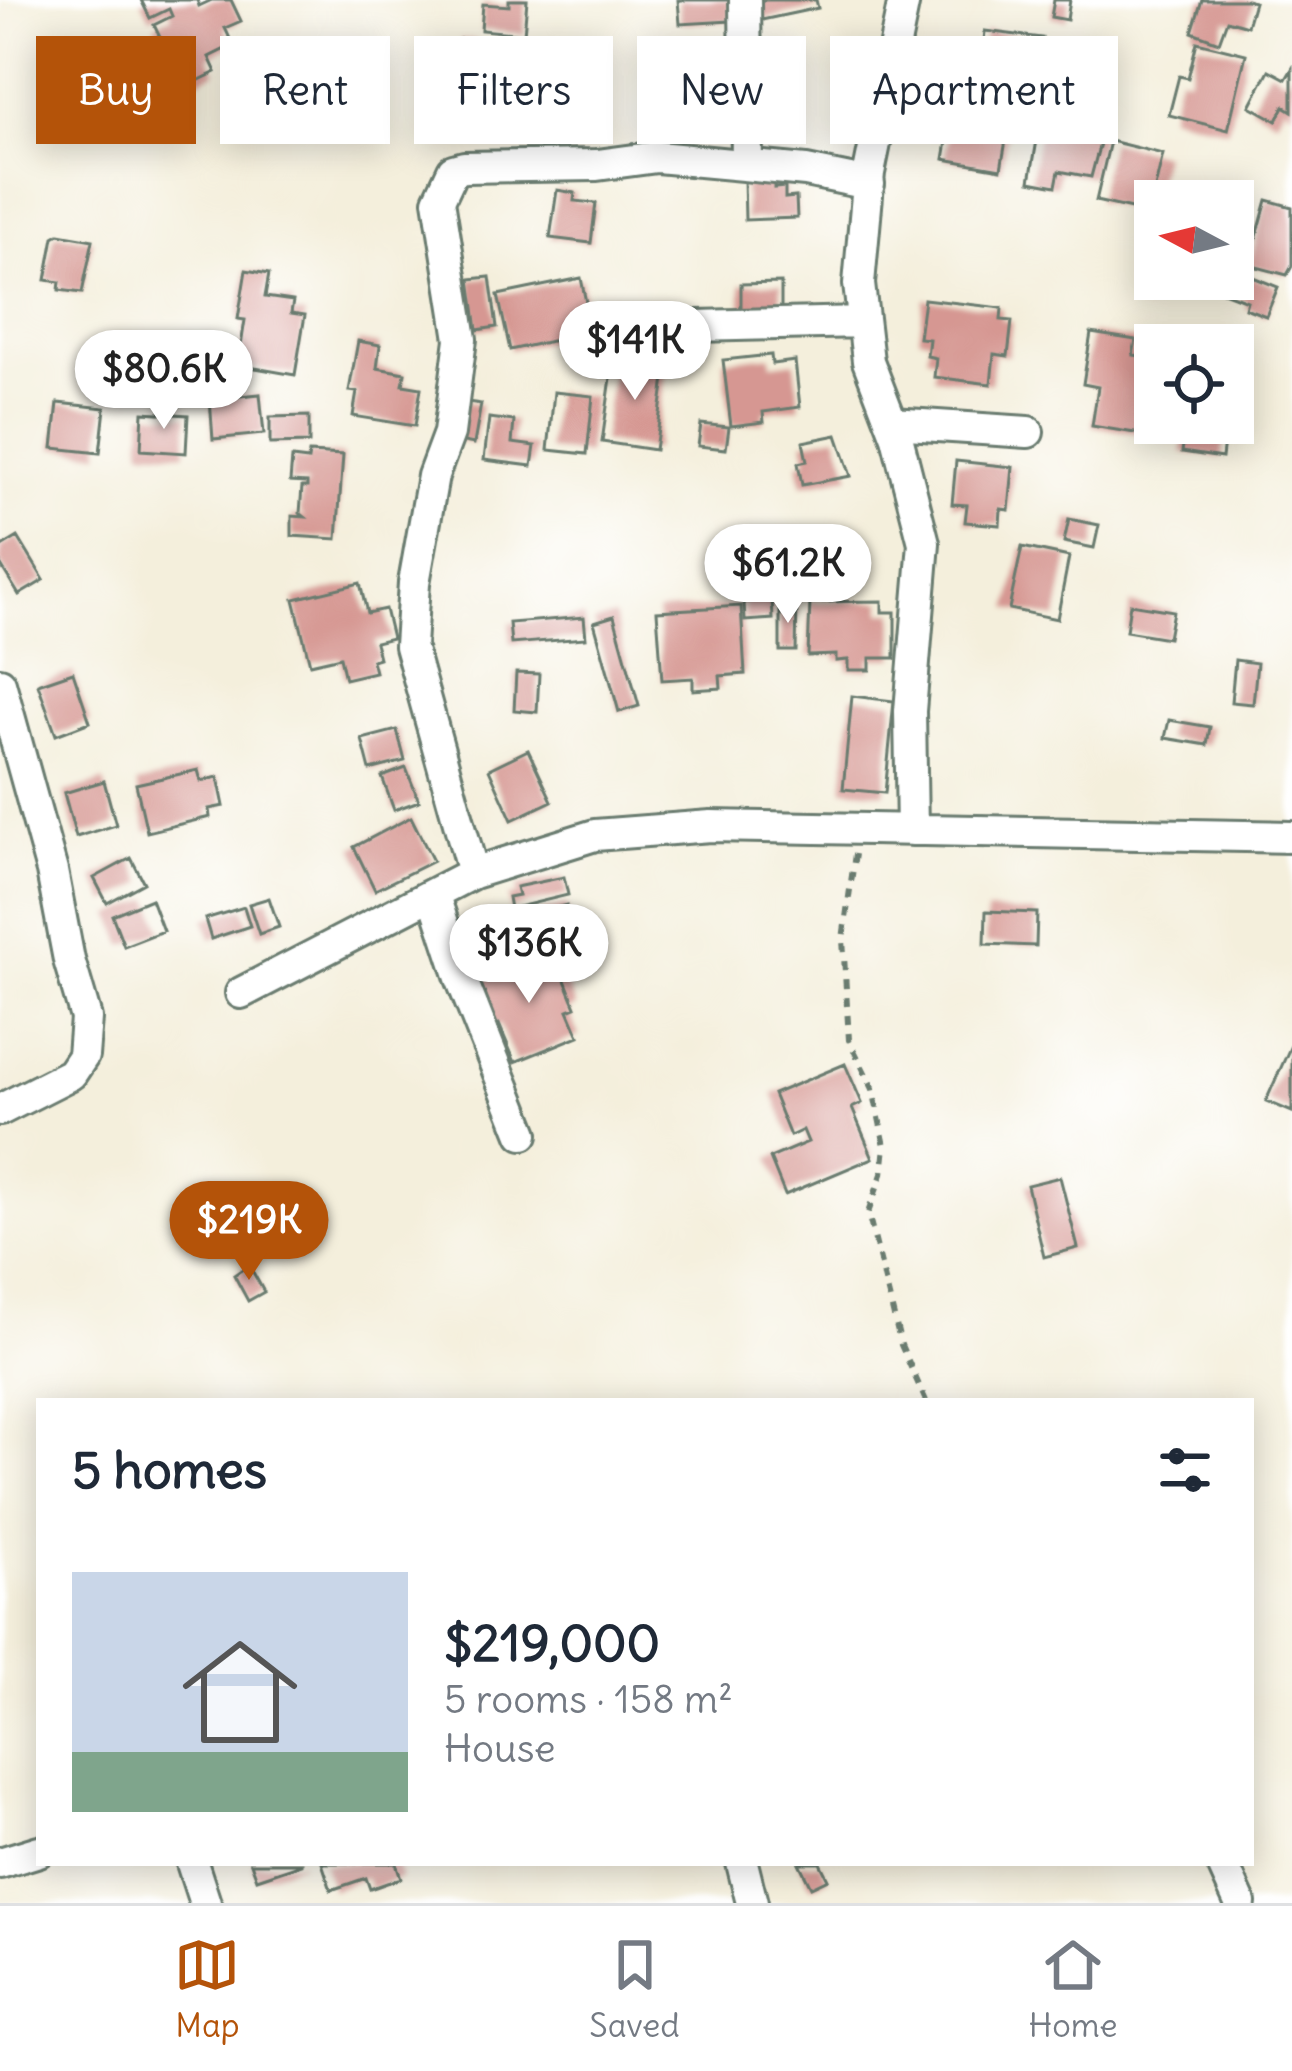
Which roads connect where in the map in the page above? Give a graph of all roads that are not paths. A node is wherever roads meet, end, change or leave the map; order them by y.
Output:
1 (745, 0) edge
2 (904, 0) edge
3 (747, 164) junction
4 (869, 184) junction
5 (863, 322) junction
6 (696, 326) dead end
7 (892, 423) junction
8 (1028, 432) dead end
9 (0, 683) edge
10 (912, 830) junction
11 (1292, 837) edge
12 (473, 873) junction
13 (434, 896) junction
14 (241, 993) dead end
15 (0, 1110) edge
16 (523, 1133) dead end
17 (36, 1852) edge
18 (0, 1863) edge
19 (193, 1866) edge
20 (743, 1866) edge
21 (1223, 1866) edge
22 (205, 1903) edge
23 (752, 1903) edge
24 (1240, 1903) edge

1 - 3 street
2 - 4 street
3 - 4 street
3 - 12 street
4 - 5 street
5 - 6 street
5 - 7 street
7 - 8 street
7 - 10 street
9 - 15 street
10 - 11 street
10 - 12 street
12 - 13 street
13 - 14 street
13 - 16 street
17 - 18 street
19 - 22 street
20 - 23 street
21 - 24 street

